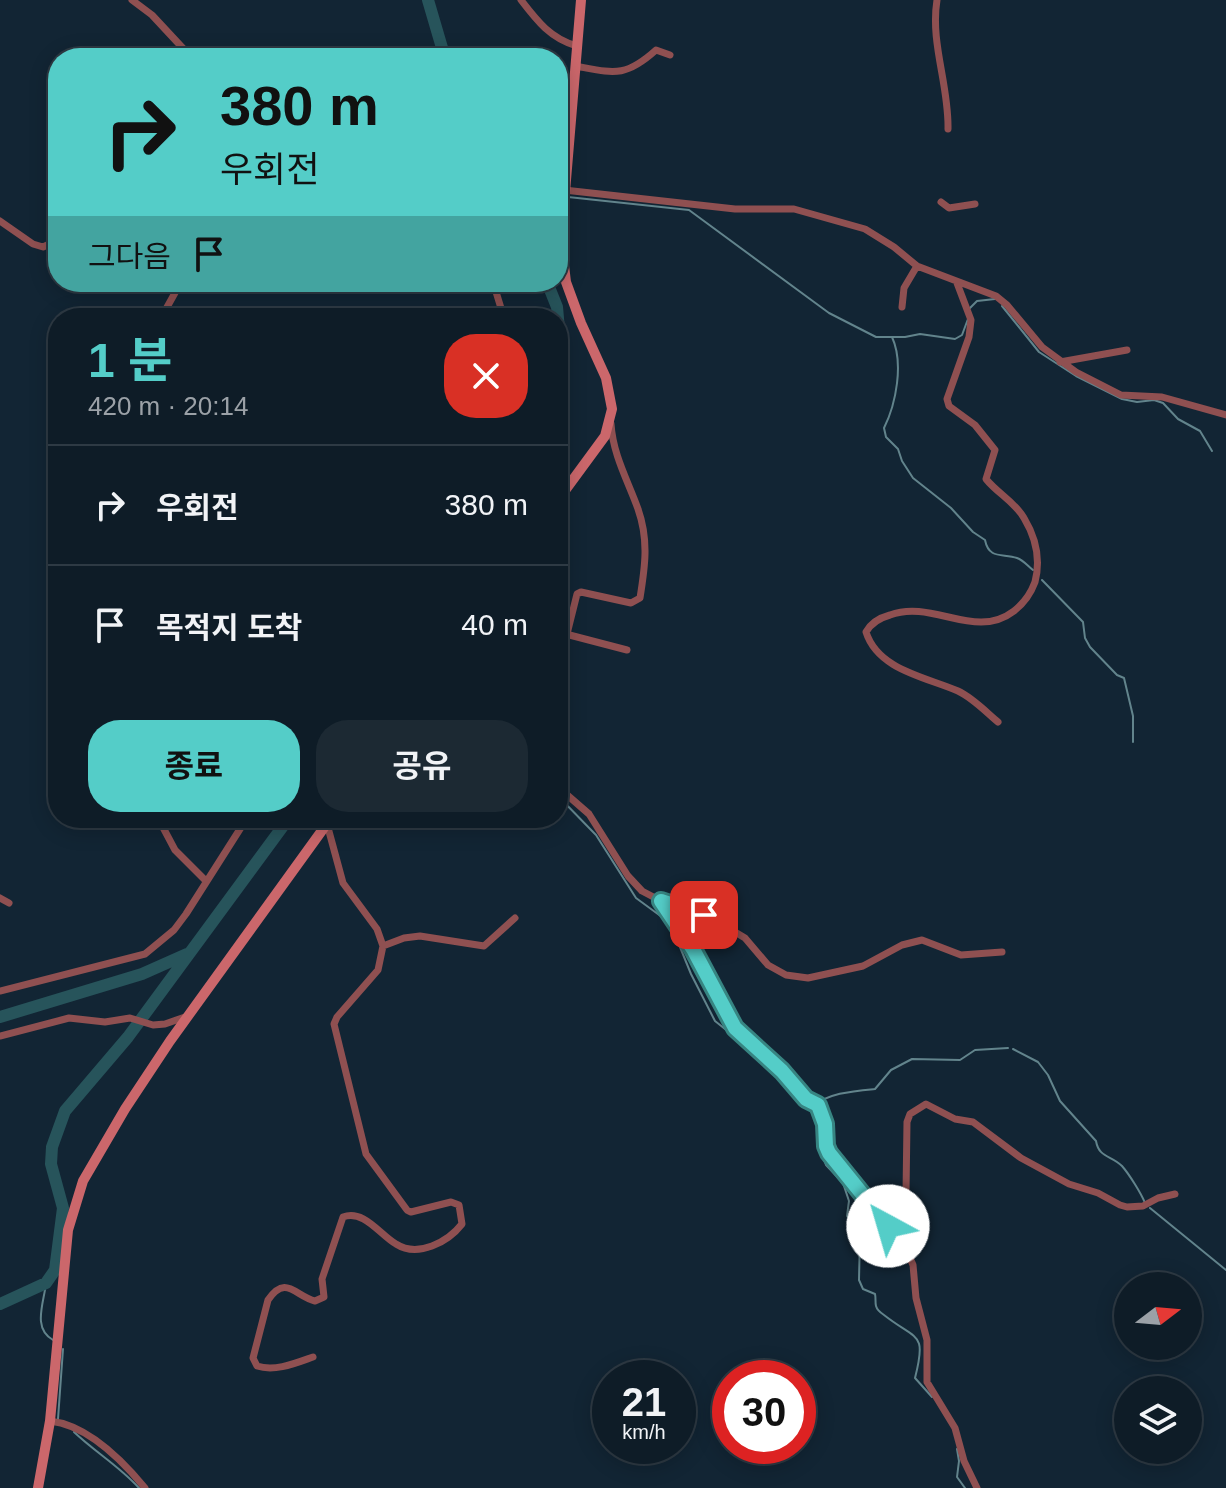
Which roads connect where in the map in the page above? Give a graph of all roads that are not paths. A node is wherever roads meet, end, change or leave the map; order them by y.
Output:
1 (132, 0) edge
2 (521, 0) edge
3 (581, 0) edge
4 (937, 0) edge
5 (577, 46) junction
6 (183, 48) edge
7 (670, 55) dead end
8 (575, 66) junction
9 (574, 82) junction
10 (568, 84) edge
11 (948, 129) dead end
12 (568, 143) edge
13 (568, 194) edge
14 (941, 202) dead end
15 (975, 204) dead end
16 (0, 221) edge
17 (48, 245) edge
18 (917, 266) junction
19 (957, 283) junction
20 (568, 287) edge
21 (902, 307) dead end
22 (1127, 350) dead end
23 (1060, 362) junction
24 (1226, 415) edge
25 (610, 422) junction
26 (568, 486) edge
27 (568, 617) edge
28 (568, 635) edge
29 (627, 650) dead end
30 (998, 722) dead end
31 (568, 796) edge
32 (163, 828) edge
33 (240, 828) edge
34 (324, 828) edge
35 (331, 828) edge
36 (206, 881) junction
37 (0, 898) edge
38 (661, 901) junction
39 (9, 903) dead end
40 (515, 918) dead end
41 (383, 946) junction
42 (1002, 952) dead end
43 (0, 990) edge
44 (190, 1014) junction
45 (0, 1036) edge
46 (1175, 1194) dead end
47 (906, 1249) junction
48 (313, 1357) dead end
49 (50, 1421) junction
50 (38, 1488) edge
51 (145, 1488) edge
52 (977, 1488) edge

1 - 6 street
2 - 5 street
3 - 5 main road
4 - 11 street
5 - 8 main road
7 - 8 street
8 - 9 main road
9 - 10 street
9 - 12 main road
13 - 18 street
14 - 15 street
16 - 17 street
18 - 19 street
18 - 21 street
19 - 23 street
19 - 30 street
20 - 25 main road
22 - 23 street
23 - 24 street
25 - 26 main road
25 - 27 street
28 - 29 street
31 - 38 street
32 - 36 street
33 - 36 street
34 - 44 main road
35 - 41 street
36 - 43 street
37 - 39 street
38 - 42 street
38 - 47 street
40 - 41 street
41 - 48 street
44 - 45 street
44 - 49 main road
46 - 47 street
47 - 52 street
49 - 50 main road
49 - 51 street

